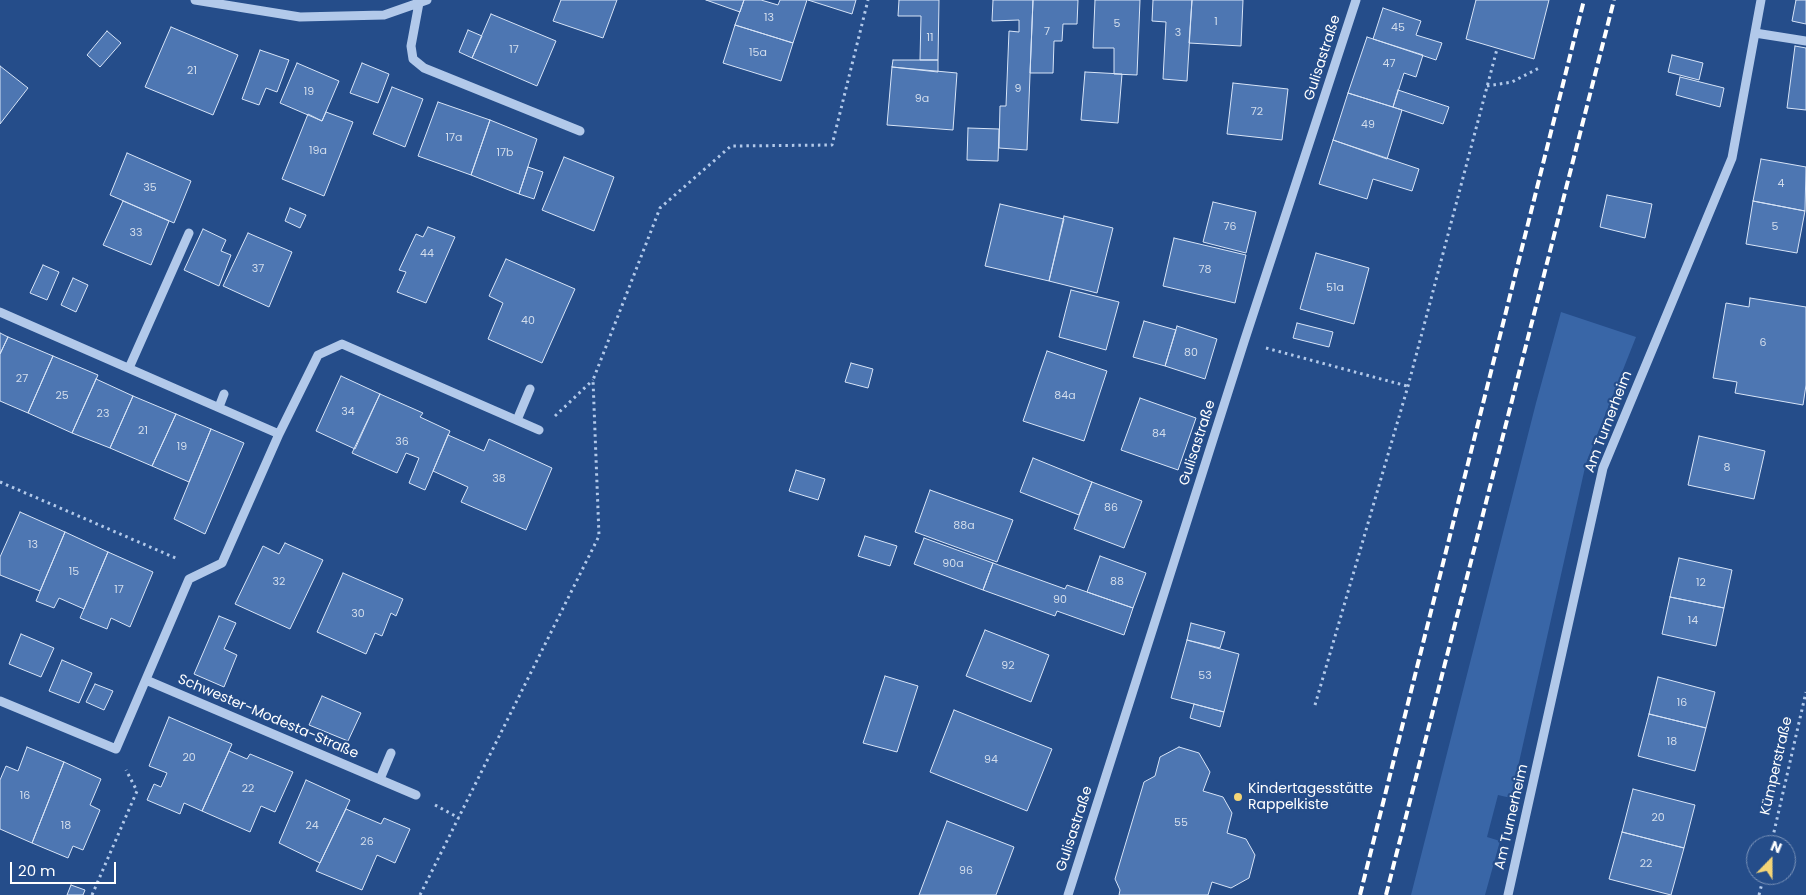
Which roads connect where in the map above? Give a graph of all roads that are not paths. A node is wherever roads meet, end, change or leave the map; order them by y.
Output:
1 (195, 0) edge
2 (1356, 0) edge
3 (1760, 0) edge
4 (423, 1) edge
5 (1754, 33) junction
6 (1806, 40) edge
7 (580, 131) dead end
8 (189, 233) dead end
9 (0, 312) edge
10 (128, 368) junction
11 (530, 389) dead end
12 (224, 394) dead end
13 (219, 407) junction
14 (517, 420) junction
15 (539, 430) road end
16 (280, 434) junction
17 (146, 680) junction
18 (0, 700) edge
19 (392, 753) dead end
20 (380, 779) junction
21 (416, 795) dead end
22 (1068, 895) edge
23 (1508, 895) edge

1 - 4 street
2 - 22 street, Gulisastraße
3 - 5 street, Am Turnerheim
4 - 7 street
5 - 6 street
5 - 23 street, Am Turnerheim
8 - 10 street
9 - 10 street
10 - 13 street
11 - 14 street
12 - 13 street
13 - 16 street
14 - 15 street
14 - 16 street
16 - 17 street
17 - 18 street
17 - 20 street, Schwester-Modesta-Straße
19 - 20 street
20 - 21 street, Schwester-Modesta-Straße

